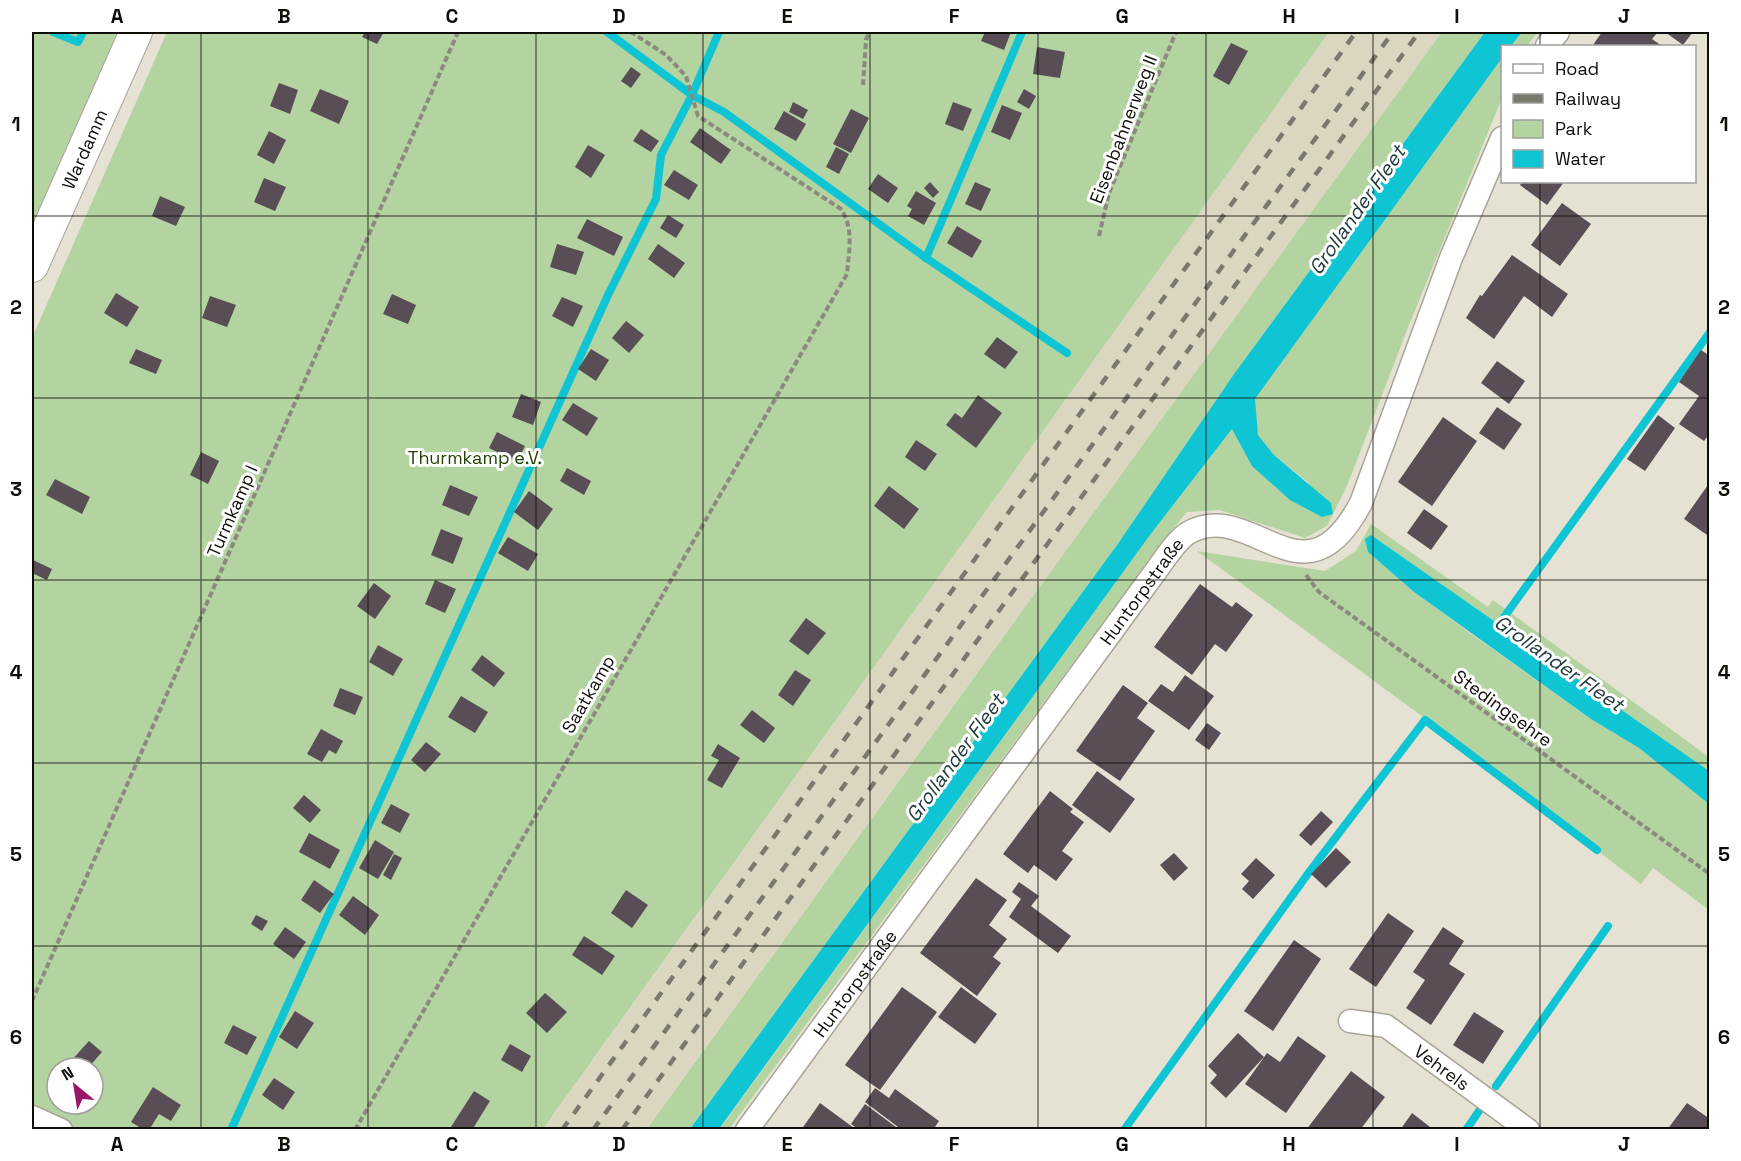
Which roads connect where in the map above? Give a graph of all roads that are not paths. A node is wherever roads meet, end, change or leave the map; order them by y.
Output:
1 (136, 32) edge
2 (1558, 32) edge
3 (1548, 45) edge
4 (1501, 143) edge
5 (32, 266) edge
6 (1350, 1021) dead end
7 (32, 1117) edge
8 (61, 1130) edge
9 (747, 1130) edge
10 (1528, 1130) edge

1 - 5 street, Wardamm
2 - 3 street
4 - 9 street, Huntorpstraße
6 - 10 street, Vehrels
7 - 8 street

